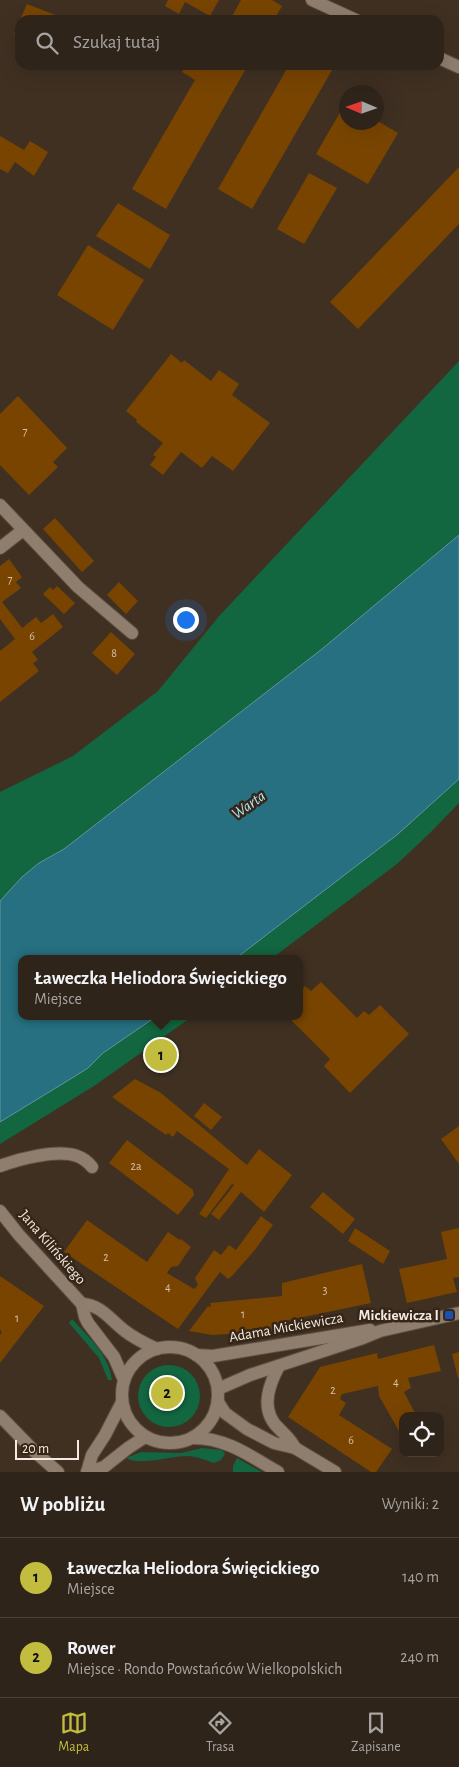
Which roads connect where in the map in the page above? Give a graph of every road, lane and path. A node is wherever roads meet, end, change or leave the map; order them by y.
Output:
1 (312, 0) edge
2 (345, 15) edge
3 (444, 60) edge
4 (459, 67) edge
5 (0, 505) edge
6 (22, 530) junction
7 (0, 548) edge
8 (132, 633) dead end
9 (0, 1166) edge
10 (92, 1167) dead end
11 (0, 1211) edge
12 (82, 1304) junction
13 (459, 1313) edge
14 (380, 1330) junction
15 (157, 1348) junction
16 (196, 1355) junction
17 (279, 1366) junction
18 (124, 1380) junction
19 (218, 1389) junction
20 (122, 1402) junction
21 (218, 1402) junction
22 (0, 1416) edge
23 (146, 1438) junction
24 (193, 1438) junction
25 (295, 1448) junction
26 (58, 1472) edge
27 (87, 1472) edge
28 (278, 1472) edge
29 (336, 1472) edge

1 - 2 street
3 - 4 street
5 - 6 street
6 - 7 street
6 - 8 street
9 - 10 street
11 - 12 street, Jana Kilińskiego
12 - 15 street, Jana Kilińskiego
12 - 18 street, Jana Kilińskiego
13 - 14 street, Adama Mickiewicza
14 - 16 street, Adama Mickiewicza
14 - 17 street, Adama Mickiewicza
15 - 16 street
15 - 18 street
16 - 19 street
17 - 19 street, Adama Mickiewicza
17 - 25 street
18 - 20 street
19 - 21 street
20 - 23 street
20 - 27 street
21 - 24 street
21 - 25 street
22 - 26 street
23 - 24 street
23 - 27 street
24 - 28 street
25 - 29 street

